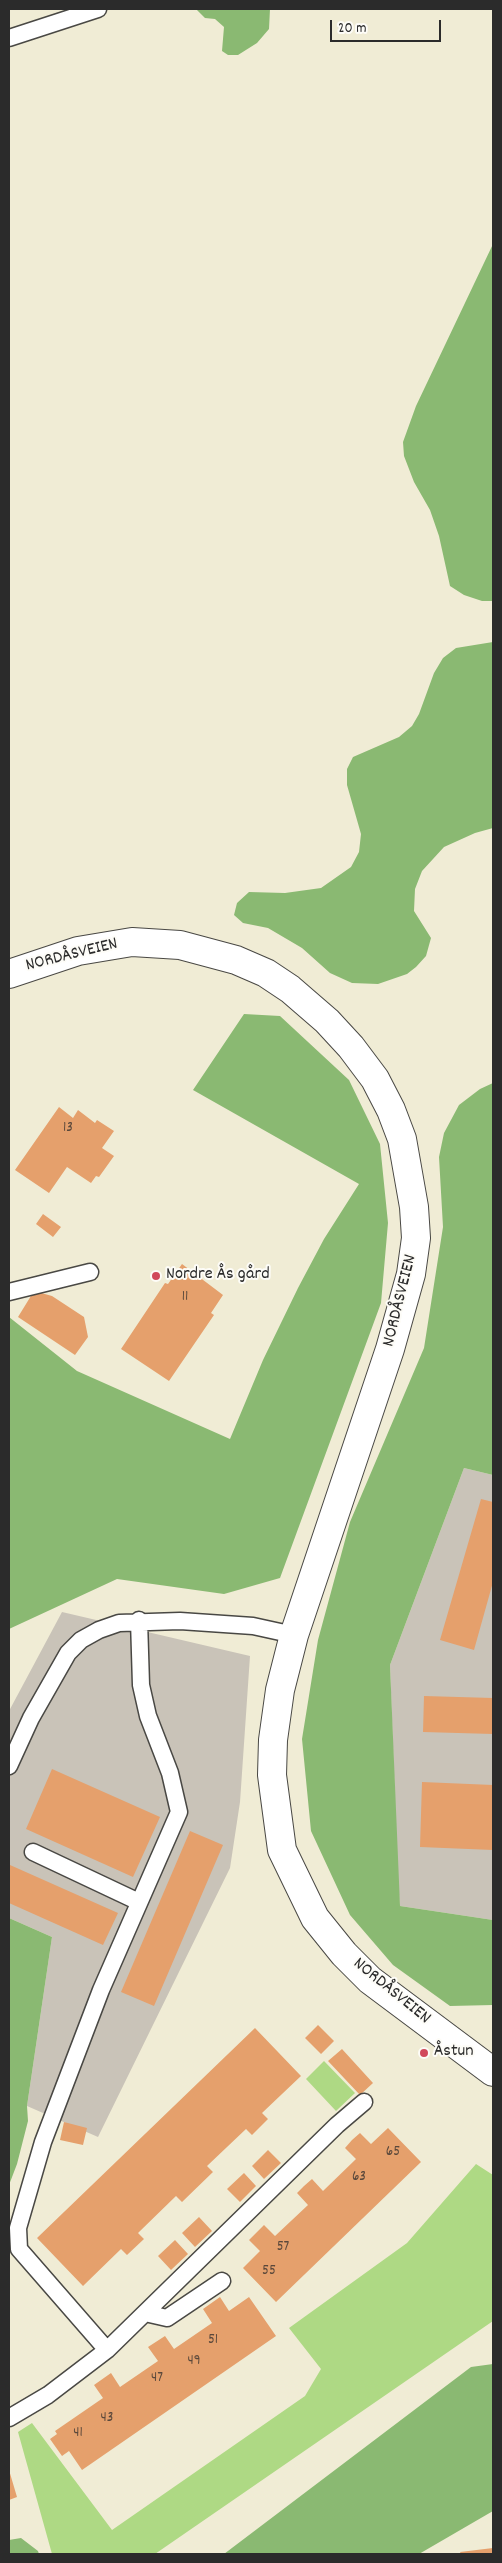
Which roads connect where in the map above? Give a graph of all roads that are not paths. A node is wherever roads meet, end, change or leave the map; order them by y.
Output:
1 (98, 9) edge
2 (9, 38) edge
3 (9, 974) edge
4 (90, 1272) dead end
5 (9, 1292) edge
6 (139, 1620) junction
7 (294, 1635) junction
8 (9, 1766) edge
9 (33, 1852) dead end
10 (139, 1902) junction
11 (493, 2072) edge
12 (364, 2102) dead end
13 (222, 2281) dead end
14 (145, 2313) junction
15 (107, 2350) junction
16 (9, 2418) edge

1 - 2 lane
3 - 7 street, NORDÅSVEIEN
4 - 5 lane
6 - 7 lane
6 - 8 lane
6 - 10 lane
7 - 11 street, NORDÅSVEIEN
9 - 10 lane
10 - 15 lane
12 - 14 lane
13 - 14 lane
14 - 15 lane
15 - 16 lane

